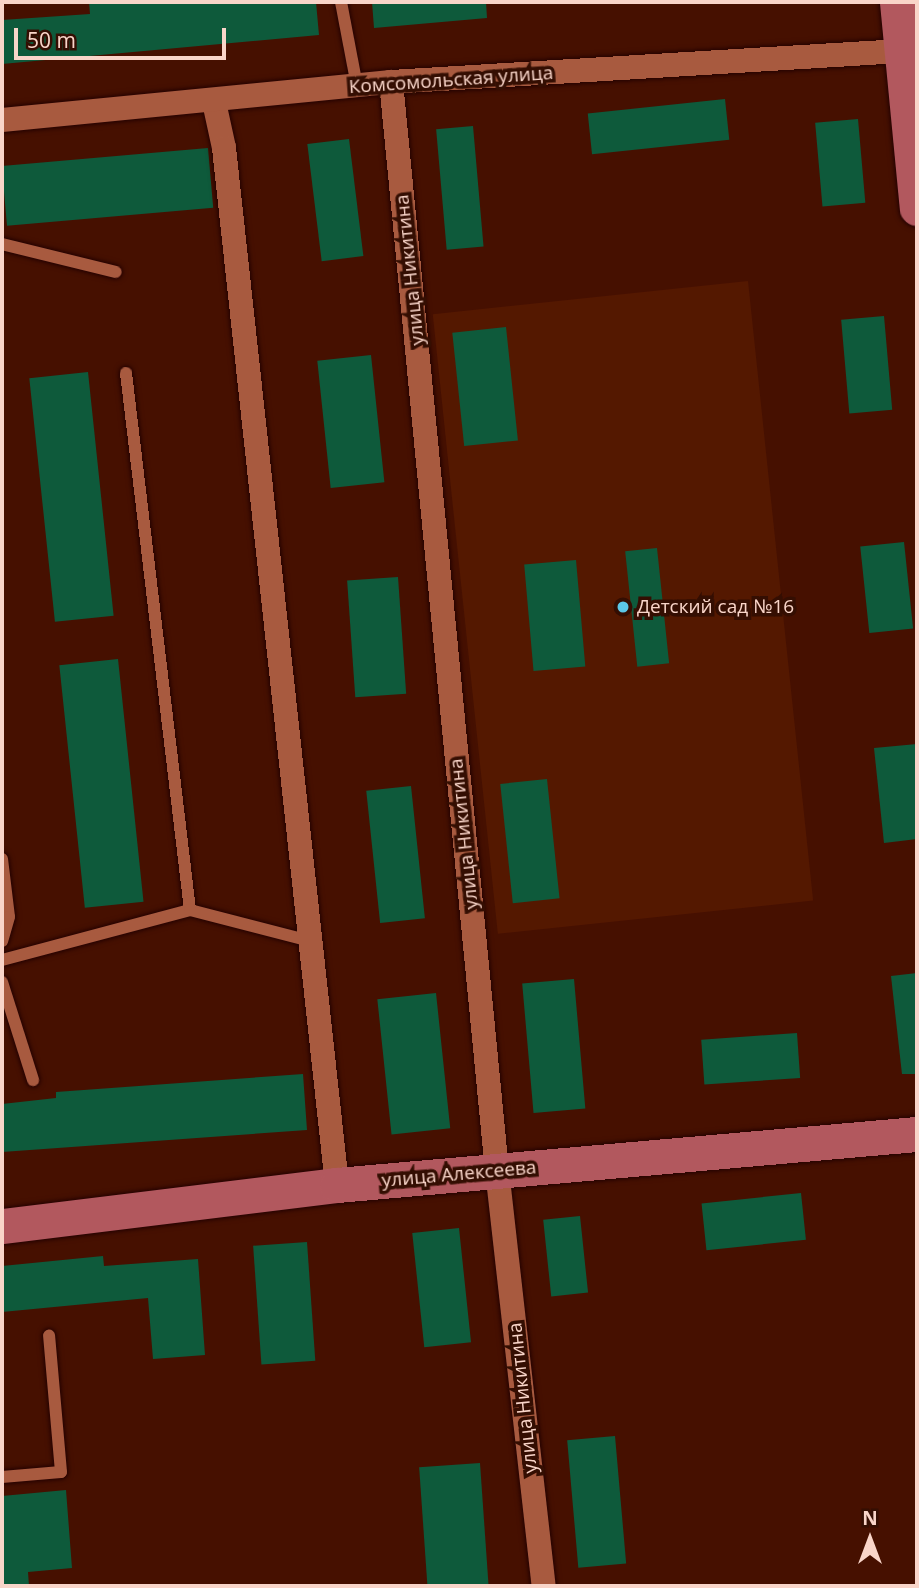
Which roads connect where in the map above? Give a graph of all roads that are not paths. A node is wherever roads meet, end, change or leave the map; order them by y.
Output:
1 (341, 2) edge
2 (897, 2) edge
3 (909, 50) edge
4 (391, 82) junction
5 (357, 86) junction
6 (214, 102) junction
7 (2, 120) edge
8 (917, 208) edge
9 (2, 244) edge
10 (116, 272) dead end
11 (127, 373) dead end
12 (2, 859) edge
13 (190, 910) junction
14 (2, 941) edge
15 (310, 941) junction
16 (2, 960) edge
17 (2, 982) edge
18 (33, 1080) dead end
19 (917, 1134) edge
20 (497, 1170) junction
21 (337, 1185) junction
22 (2, 1226) edge
23 (49, 1336) dead end
24 (2, 1476) edge
25 (544, 1586) edge

1 - 5 lane
2 - 3 street
3 - 4 street, Комсомольская улица
3 - 8 street
4 - 5 street, Комсомольская улица
4 - 20 street, улица Никитина
5 - 6 street, Комсомольская улица
6 - 7 street, Комсомольская улица
6 - 15 street
9 - 10 lane
11 - 13 lane
12 - 14 lane
13 - 15 lane
13 - 16 lane
15 - 21 street
17 - 18 lane
19 - 20 street, улица Алексеева
20 - 21 street, улица Алексеева
20 - 25 street, улица Никитина
21 - 22 street, улица Алексеева
23 - 24 lane

